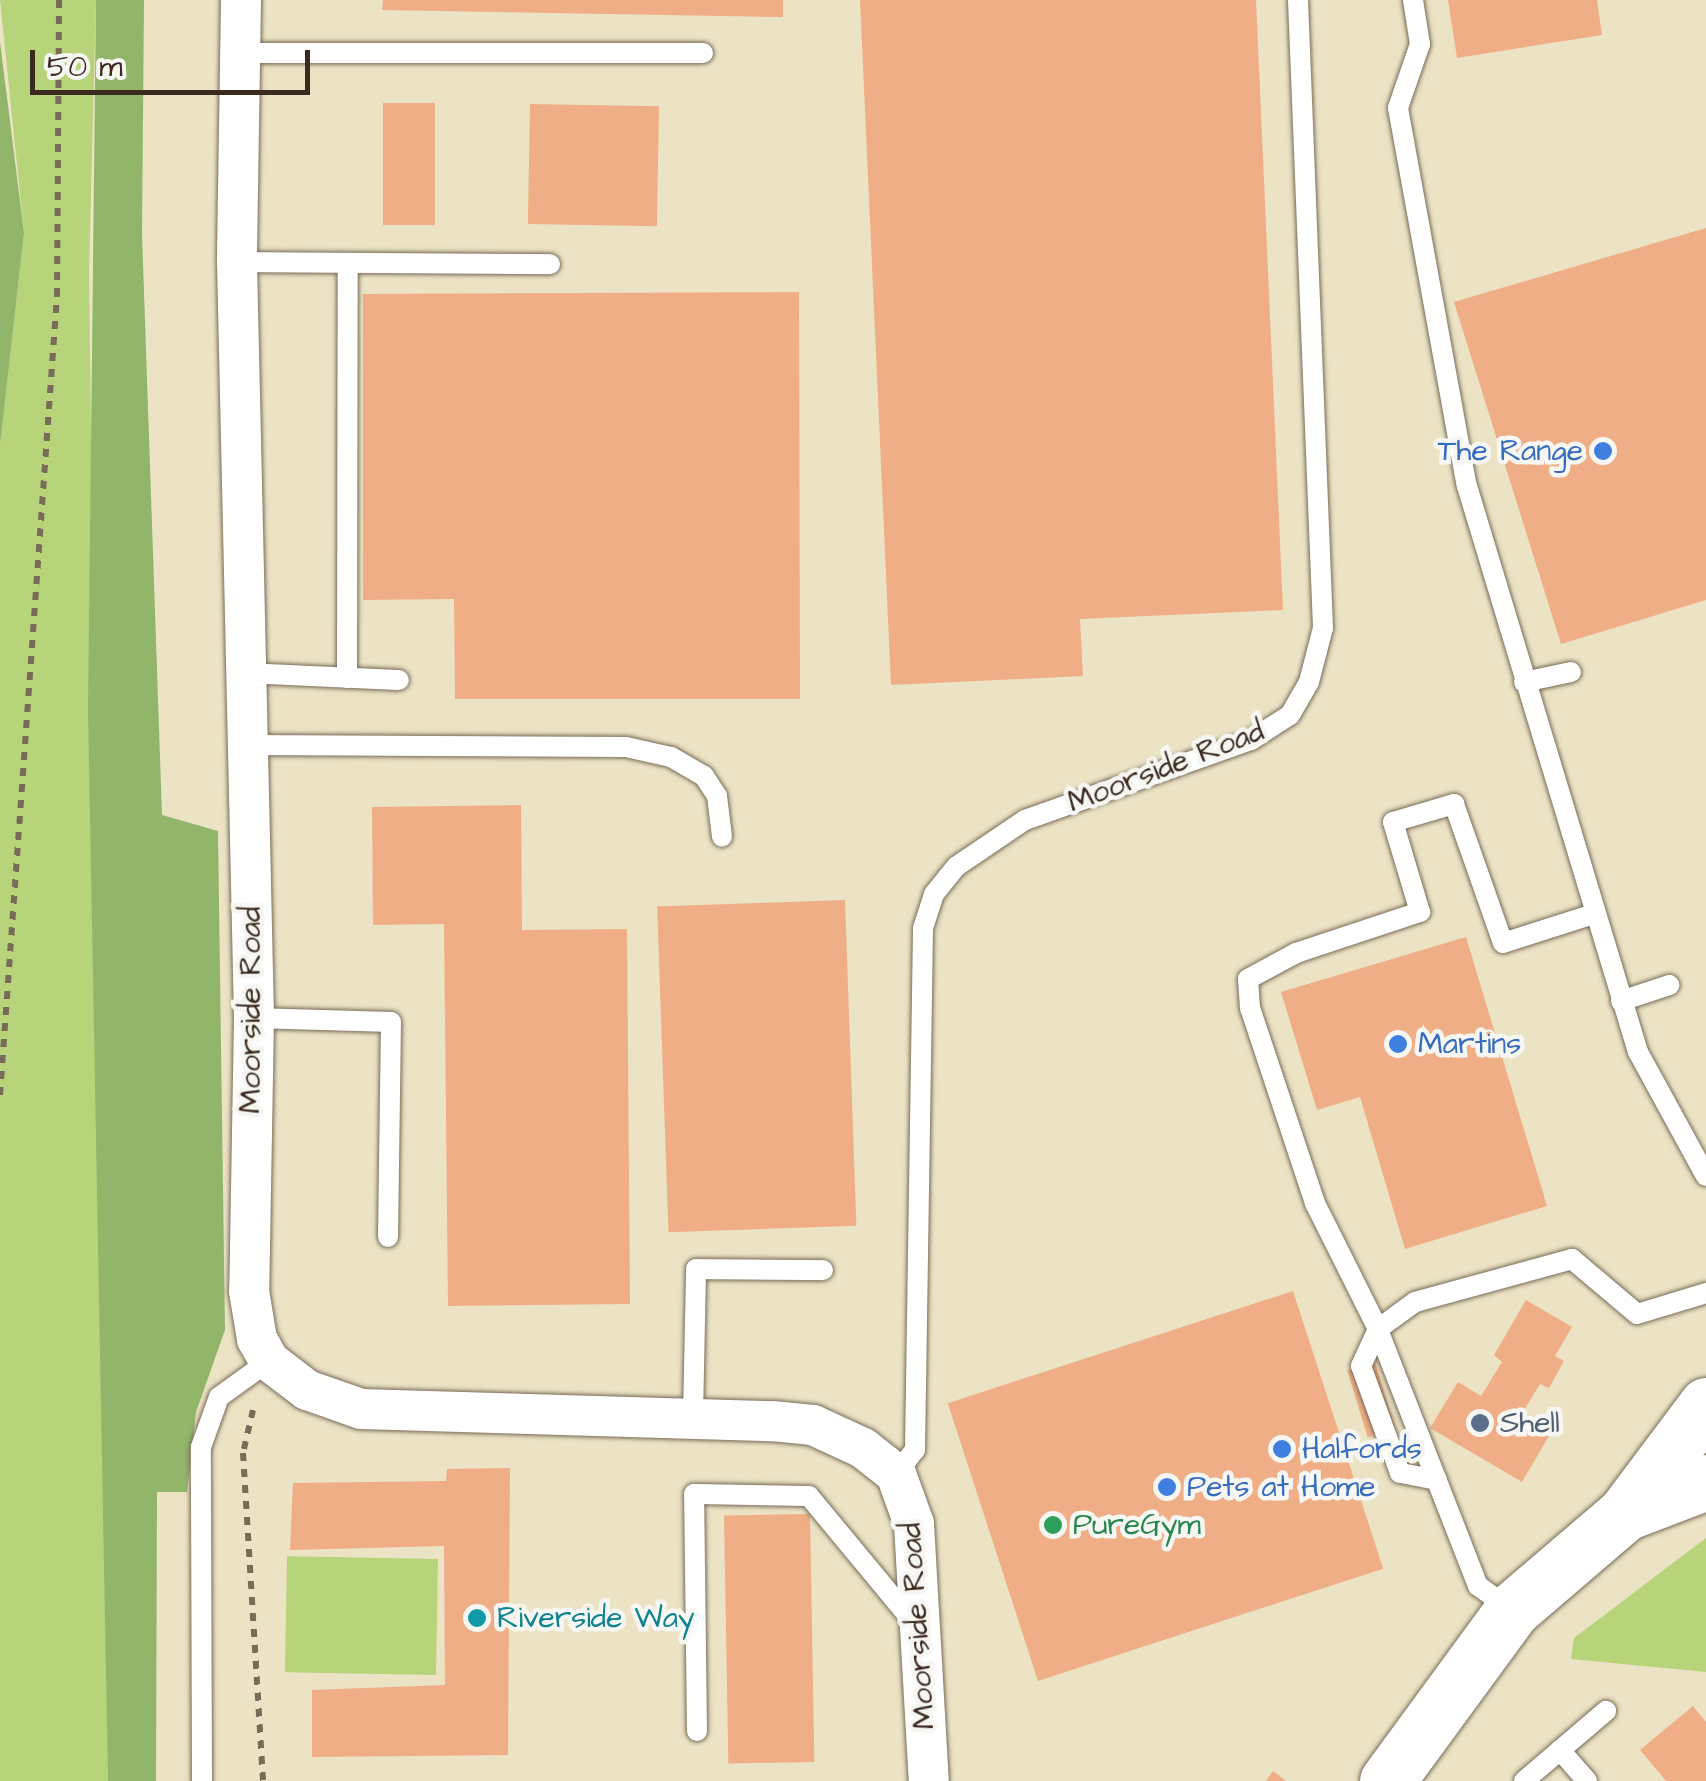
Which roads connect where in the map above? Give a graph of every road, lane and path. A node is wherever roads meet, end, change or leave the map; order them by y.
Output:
1 (60, 0) edge
2 (241, 0) edge
3 (1298, 0) edge
4 (1414, 0) edge
5 (239, 53) junction
6 (704, 53) dead end
7 (236, 262) junction
8 (348, 264) junction
9 (550, 264) dead end
10 (244, 672) junction
11 (1571, 672) dead end
12 (347, 678) junction
13 (400, 680) dead end
14 (1524, 682) junction
15 (246, 745) junction
16 (722, 837) dead end
17 (1594, 914) junction
18 (1669, 985) dead end
19 (1620, 1001) junction
20 (254, 1018) junction
21 (0, 1095) edge
22 (1678, 1118) junction
23 (1706, 1145) edge
24 (1706, 1176) edge
25 (388, 1237) dead end
26 (823, 1270) dead end
27 (1706, 1293) edge
28 (1378, 1329) junction
29 (277, 1367) junction
30 (1706, 1405) edge
31 (693, 1417) junction
32 (896, 1474) junction
33 (1436, 1480) junction
34 (1706, 1482) edge
35 (1625, 1514) junction
36 (1512, 1610) junction
37 (920, 1630) junction
38 (1606, 1711) dead end
39 (697, 1731) dead end
40 (1560, 1750) junction
41 (202, 1781) edge
42 (264, 1781) edge
43 (929, 1781) edge
44 (1387, 1781) edge
45 (1524, 1781) edge
46 (1587, 1781) edge

1 - 21 path
2 - 5 street, Moorside Road
3 - 32 lane, Moorside Road
4 - 14 lane
5 - 6 lane
5 - 7 street, Moorside Road
7 - 8 lane
7 - 10 street, Moorside Road
8 - 9 lane
8 - 12 lane
10 - 12 lane
10 - 15 street, Moorside Road
11 - 14 lane
12 - 13 lane
14 - 17 lane
15 - 16 lane
15 - 20 street, Moorside Road
17 - 19 lane
17 - 28 lane
18 - 19 lane
19 - 22 lane
20 - 25 lane
20 - 29 street, Moorside Road
22 - 23 lane
22 - 24 lane
26 - 31 lane
27 - 28 lane
28 - 33 lane
28 - 33 lane
29 - 31 street
29 - 41 lane
29 - 42 path
30 - 35 street
31 - 32 street
32 - 37 street, Moorside Road
33 - 36 lane
34 - 35 street
35 - 36 street
36 - 44 street
37 - 39 lane
37 - 43 street, Moorside Road
38 - 40 lane
40 - 45 lane
40 - 46 lane

